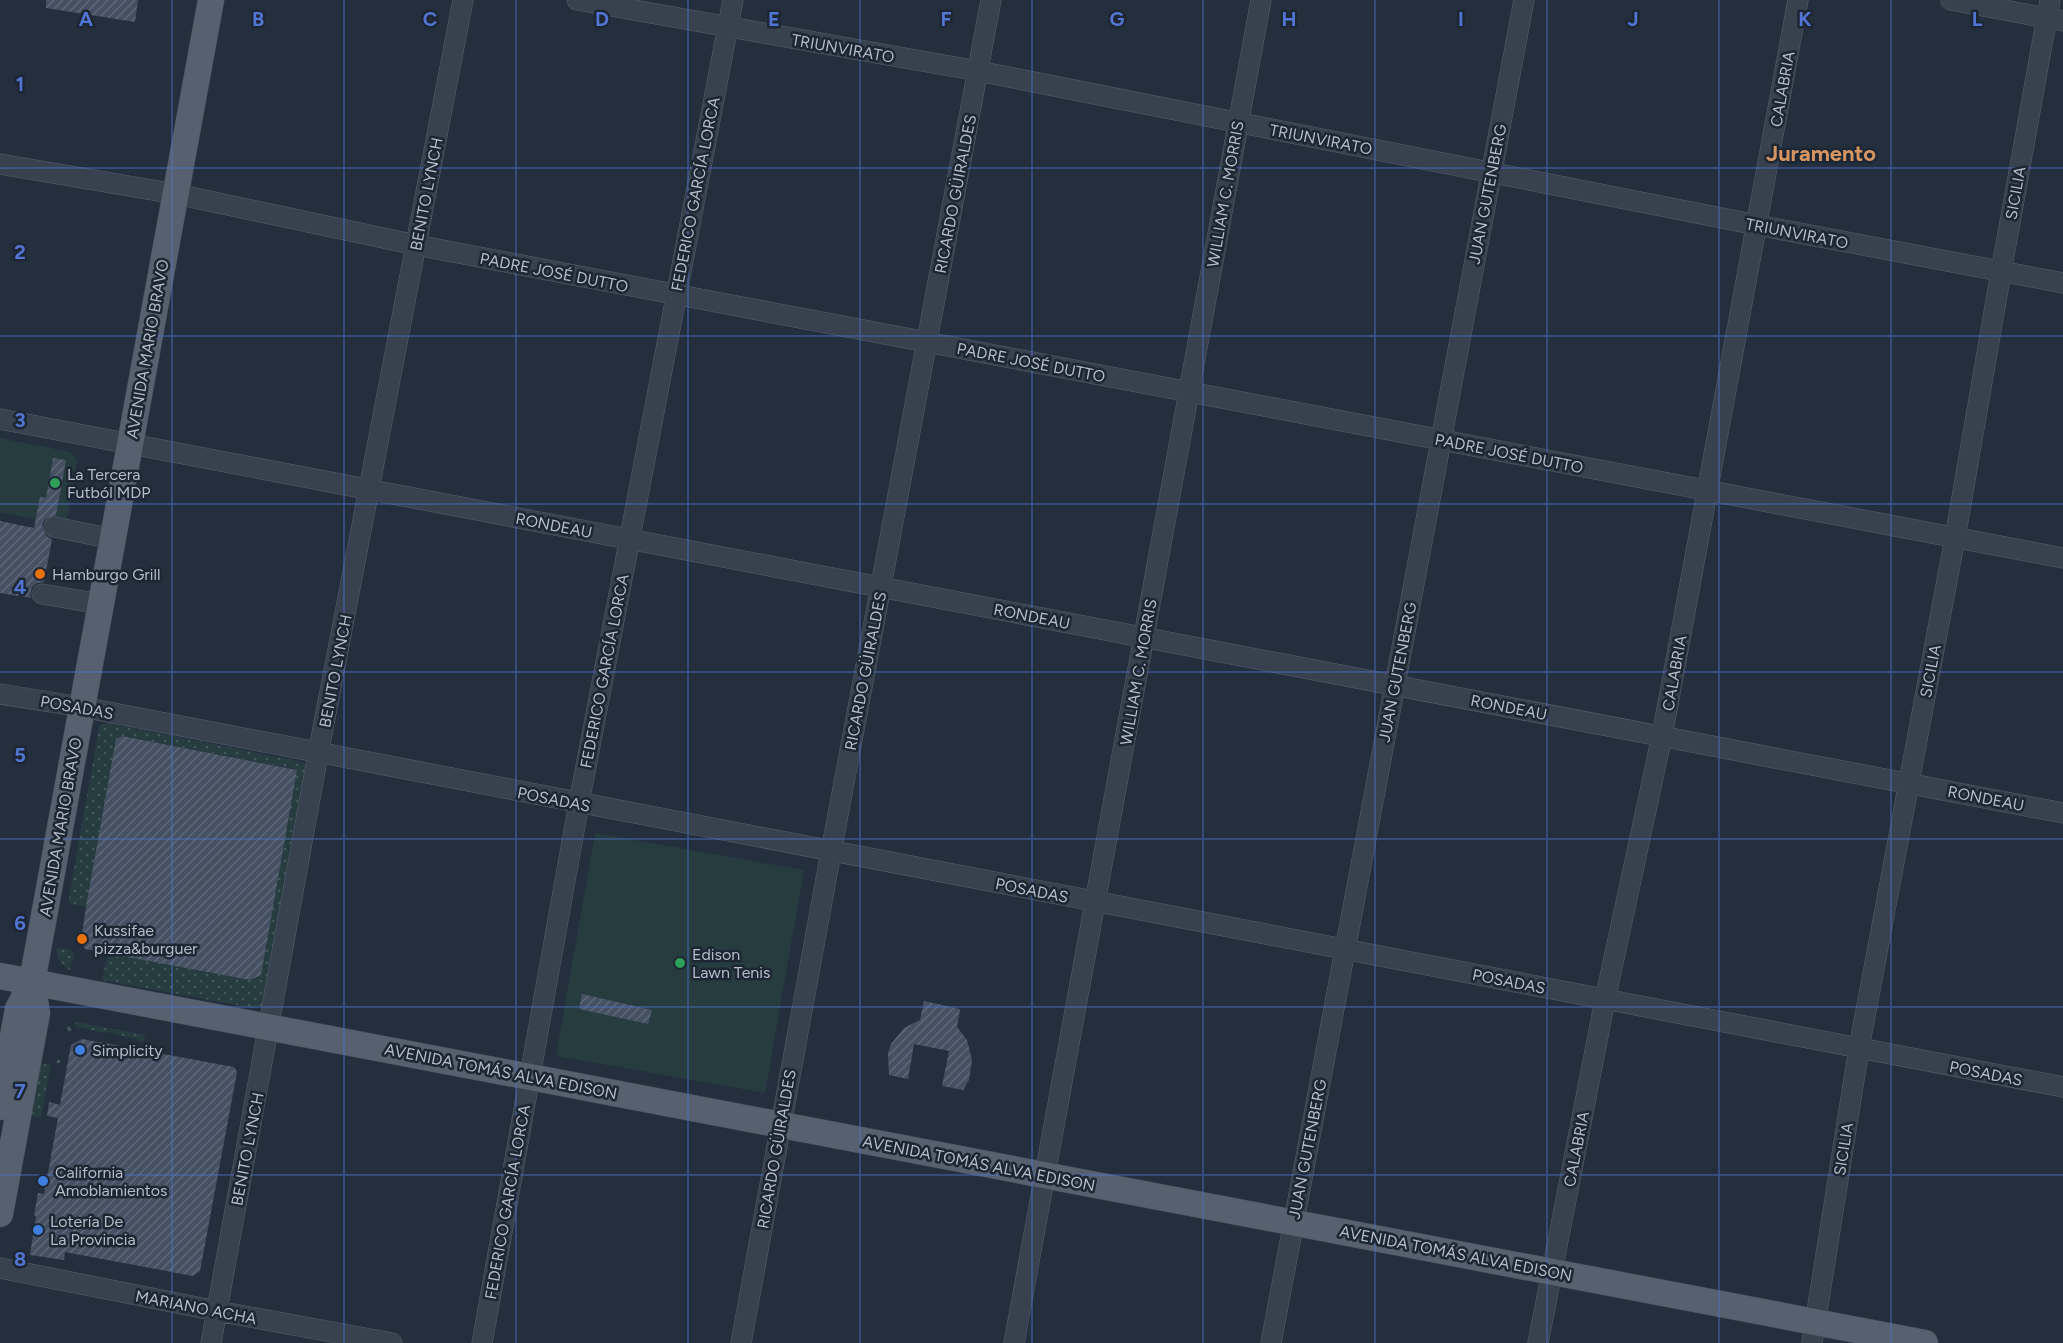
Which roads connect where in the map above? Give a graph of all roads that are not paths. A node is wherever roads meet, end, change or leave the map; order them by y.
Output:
1 (211, 0) edge
2 (463, 0) edge
3 (577, 0) edge
4 (732, 0) edge
5 (991, 0) edge
6 (1261, 0) edge
7 (1524, 0) edge
8 (1798, 0) edge
9 (1951, 0) edge
10 (2053, 13) edge
11 (727, 28) junction
12 (978, 70) junction
13 (1238, 122) junction
14 (0, 164) edge
15 (1491, 173) junction
16 (176, 194) junction
17 (1757, 225) junction
18 (416, 245) junction
19 (2001, 272) junction
20 (2063, 283) edge
21 (676, 295) junction
22 (927, 343) junction
23 (1189, 392) junction
24 (0, 419) edge
25 (1441, 440) junction
26 (130, 444) junction
27 (370, 489) junction
28 (1708, 491) junction
29 (54, 527) dead end
30 (113, 538) junction
31 (1955, 538) junction
32 (629, 539) junction
33 (2063, 558) edge
34 (881, 587) junction
35 (42, 594) dead end
36 (101, 604) junction
37 (1144, 638) junction
38 (1395, 685) junction
39 (0, 694) edge
40 (82, 707) junction
41 (1662, 736) junction
42 (318, 753) junction
43 (1909, 783) junction
44 (579, 803) junction
45 (2063, 813) edge
46 (831, 852) junction
47 (1096, 902) junction
48 (1345, 950) junction
49 (0, 976) edge
50 (32, 982) junction
51 (1605, 1000) junction
52 (270, 1027) junction
53 (1859, 1048) junction
54 (528, 1077) junction
55 (2063, 1087) edge
56 (0, 1107) edge
57 (781, 1125) junction
58 (1046, 1175) junction
59 (0, 1214) edge
60 (1293, 1222) junction
61 (0, 1268) edge
62 (1552, 1272) junction
63 (217, 1311) junction
64 (1814, 1333) edge
65 (211, 1343) edge
66 (392, 1343) edge
67 (482, 1343) edge
68 (741, 1343) edge
69 (1014, 1343) edge
70 (1271, 1343) edge
71 (1538, 1343) edge
72 (1925, 1343) edge

1 - 16 main road, AVENIDA MARIO BRAVO
2 - 18 street, BENITO LYNCH
3 - 11 street, TRIUNVIRATO
4 - 11 street, FEDERICO GARCÍA LORCA
5 - 12 street, RICARDO GÜIRALDES
6 - 13 street, WILLIAM C. MORRIS
7 - 15 street, JUAN GUTENBERG
8 - 17 street, CALABRIA
9 - 10 street
10 - 19 street, SICILIA
11 - 12 street, TRIUNVIRATO
11 - 21 street, FEDERICO GARCÍA LORCA
12 - 13 street, TRIUNVIRATO
12 - 22 street, RICARDO GÜIRALDES
13 - 15 street, TRIUNVIRATO
13 - 23 street, WILLIAM C. MORRIS
14 - 16 street, PADRE JOSÉ DUTTO
15 - 17 street, TRIUNVIRATO
15 - 25 street, JUAN GUTENBERG
16 - 18 street, PADRE JOSÉ DUTTO
16 - 26 main road, AVENIDA MARIO BRAVO
17 - 19 street, TRIUNVIRATO
17 - 28 street, CALABRIA
18 - 21 street, PADRE JOSÉ DUTTO
18 - 27 street, BENITO LYNCH
19 - 20 street, TRIUNVIRATO
19 - 31 street, SICILIA
21 - 22 street, PADRE JOSÉ DUTTO
21 - 32 street, FEDERICO GARCÍA LORCA
22 - 23 street, PADRE JOSÉ DUTTO
22 - 34 street, RICARDO GÜIRALDES
23 - 25 street, PADRE JOSÉ DUTTO
23 - 37 street, WILLIAM C. MORRIS
24 - 26 street, RONDEAU
25 - 28 street, PADRE JOSÉ DUTTO
25 - 38 street, JUAN GUTENBERG
26 - 27 street, RONDEAU
26 - 30 main road, AVENIDA MARIO BRAVO
27 - 32 street, RONDEAU
27 - 42 street, BENITO LYNCH
28 - 31 street, PADRE JOSÉ DUTTO
28 - 41 street, CALABRIA
29 - 30 street
30 - 36 main road, AVENIDA MARIO BRAVO
31 - 33 street, PADRE JOSÉ DUTTO
31 - 43 street, SICILIA
32 - 34 street, RONDEAU
32 - 44 street, FEDERICO GARCÍA LORCA
34 - 37 street, RONDEAU
34 - 46 street, RICARDO GÜIRALDES
35 - 36 street
36 - 40 main road, AVENIDA MARIO BRAVO
37 - 38 street, RONDEAU
37 - 47 street, WILLIAM C. MORRIS
38 - 41 street, RONDEAU
38 - 48 street, JUAN GUTENBERG
39 - 40 street, POSADAS
40 - 42 street, POSADAS
40 - 50 main road, AVENIDA MARIO BRAVO
41 - 43 street, RONDEAU
41 - 51 street, CALABRIA
42 - 44 street, POSADAS
42 - 52 street, BENITO LYNCH
43 - 45 street, RONDEAU
43 - 53 street, SICILIA
44 - 46 street, POSADAS
44 - 54 street, FEDERICO GARCÍA LORCA
46 - 47 street, POSADAS
46 - 57 street, RICARDO GÜIRALDES
47 - 48 street, POSADAS
47 - 58 street, WILLIAM C. MORRIS
48 - 51 street, POSADAS
48 - 60 street, JUAN GUTENBERG
49 - 50 main road, AVENIDA TOMÁS ALVA EDISON
50 - 52 main road, AVENIDA TOMÁS ALVA EDISON
50 - 56 main road, AVENIDA MARIO BRAVO
50 - 59 main road, AVENIDA MARIO BRAVO
51 - 53 street, POSADAS
51 - 62 street, CALABRIA
52 - 54 main road, AVENIDA TOMÁS ALVA EDISON
52 - 63 street, BENITO LYNCH
53 - 55 street, POSADAS
53 - 64 street, SICILIA
54 - 57 main road, AVENIDA TOMÁS ALVA EDISON
54 - 67 street, FEDERICO GARCÍA LORCA
57 - 58 main road, AVENIDA TOMÁS ALVA EDISON
57 - 68 street, RICARDO GÜIRALDES
58 - 60 main road, AVENIDA TOMÁS ALVA EDISON
58 - 69 street, WILLIAM C. MORRIS
60 - 62 main road, AVENIDA TOMÁS ALVA EDISON
60 - 70 street, JUAN GUTENBERG
61 - 63 street, MARIANO ACHA
62 - 64 main road, AVENIDA TOMÁS ALVA EDISON
62 - 71 street, CALABRIA
63 - 65 street, BENITO LYNCH
63 - 66 street, MARIANO ACHA
64 - 72 main road, AVENIDA TOMÁS ALVA EDISON

